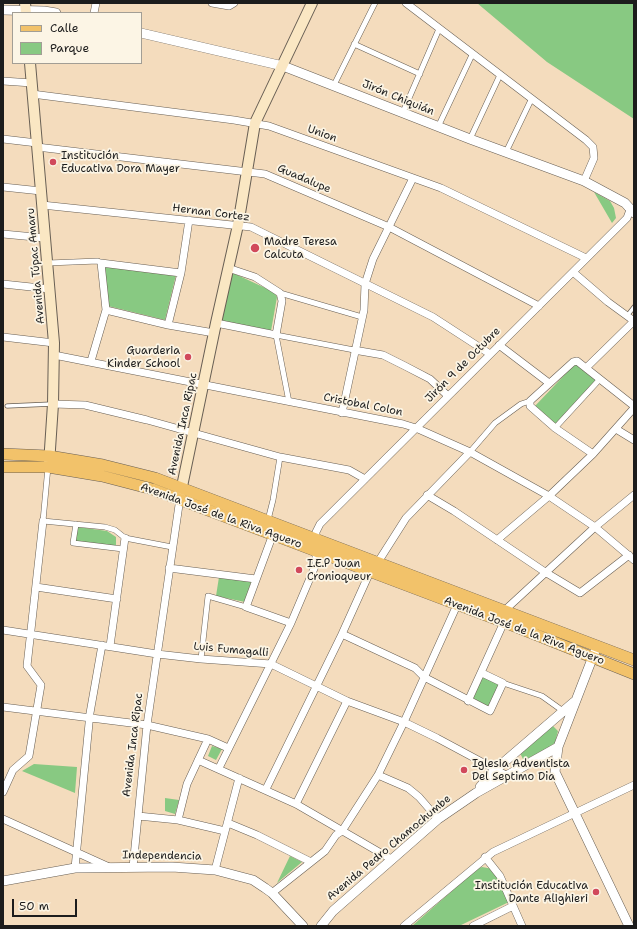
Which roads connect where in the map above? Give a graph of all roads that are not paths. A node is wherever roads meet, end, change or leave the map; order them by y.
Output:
1 (212, 3) edge
2 (234, 3) edge
3 (312, 3) edge
4 (375, 3) edge
5 (406, 3) edge
6 (25, 9) edge
7 (3, 10) edge
8 (50, 12) edge
9 (439, 29) junction
10 (142, 33) edge
11 (354, 44) junction
12 (472, 54) junction
13 (30, 64) edge
14 (283, 66) junction
15 (420, 74) junction
16 (500, 75) junction
17 (3, 81) edge
18 (32, 83) junction
19 (334, 85) junction
20 (32, 94) junction
21 (531, 100) junction
22 (403, 112) junction
23 (255, 123) junction
24 (438, 127) junction
25 (3, 139) edge
26 (470, 139) junction
27 (37, 145) junction
28 (506, 152) junction
29 (248, 172) junction
30 (413, 178) junction
31 (584, 181) junction
32 (3, 187) edge
33 (41, 191) junction
34 (42, 205) junction
35 (632, 212) edge
36 (189, 220) junction
37 (238, 225) junction
38 (389, 228) junction
39 (3, 234) edge
40 (45, 238) junction
41 (586, 258) junction
42 (48, 263) junction
43 (101, 263) junction
44 (228, 268) junction
45 (573, 272) junction
46 (181, 273) junction
47 (3, 284) edge
48 (365, 284) junction
49 (50, 289) junction
50 (280, 293) junction
51 (539, 306) junction
52 (634, 306) edge
53 (106, 310) junction
54 (362, 317) junction
55 (632, 319) edge
56 (168, 325) junction
57 (215, 328) junction
58 (276, 335) junction
59 (3, 337) edge
60 (54, 343) junction
61 (499, 345) junction
62 (354, 350) junction
63 (490, 354) junction
64 (54, 355) junction
65 (92, 361) junction
66 (586, 368) junction
67 (600, 380) junction
68 (548, 383) junction
69 (203, 385) junction
70 (448, 396) junction
71 (530, 401) junction
72 (289, 402) junction
73 (53, 404) junction
74 (7, 406) dead end
75 (634, 407) edge
76 (342, 413) junction
77 (416, 428) junction
78 (555, 428) junction
79 (616, 429) junction
80 (194, 434) junction
81 (634, 440) edge
82 (470, 452) junction
83 (3, 454) edge
84 (593, 454) junction
85 (50, 456) junction
86 (280, 457) junction
87 (3, 467) edge
88 (48, 467) junction
89 (364, 479) junction
90 (181, 492) junction
91 (427, 495) junction
92 (634, 495) edge
93 (549, 496) junction
94 (268, 520) junction
95 (43, 521) junction
96 (76, 524) junction
97 (594, 526) junction
98 (273, 534) junction
99 (125, 538) junction
100 (316, 538) junction
101 (497, 540) junction
102 (172, 547) junction
103 (123, 549) junction
104 (316, 551) junction
105 (631, 558) edge
106 (378, 562) junction
107 (169, 568) junction
108 (370, 572) junction
109 (545, 572) junction
110 (256, 579) junction
111 (36, 586) junction
112 (117, 599) junction
113 (456, 605) junction
114 (246, 607) junction
115 (505, 610) junction
116 (504, 622) junction
117 (290, 624) junction
118 (3, 630) edge
119 (32, 634) junction
120 (342, 634) junction
121 (102, 645) junction
122 (110, 646) junction
123 (597, 646) junction
124 (157, 654) junction
125 (633, 657) edge
126 (592, 658) junction
127 (201, 659) junction
128 (271, 664) junction
129 (482, 673) junction
130 (634, 674) edge
131 (424, 677) junction
132 (503, 683) junction
133 (315, 687) junction
134 (468, 701) junction
135 (576, 701) junction
136 (347, 702) junction
137 (3, 707) edge
138 (36, 711) junction
139 (563, 711) junction
140 (90, 718) junction
141 (404, 722) junction
142 (147, 724) junction
143 (208, 739) junction
144 (558, 747) junction
145 (228, 748) junction
146 (517, 751) junction
147 (198, 760) junction
148 (525, 766) junction
149 (219, 768) junction
150 (496, 769) junction
151 (378, 775) junction
152 (506, 775) junction
153 (239, 778) junction
154 (634, 785) edge
155 (266, 790) junction
156 (3, 792) edge
157 (476, 793) junction
158 (296, 804) junction
159 (573, 813) junction
160 (138, 816) junction
161 (3, 819) edge
162 (438, 819) junction
163 (178, 820) junction
164 (228, 823) junction
165 (225, 831) junction
166 (342, 831) junction
167 (77, 852) junction
168 (485, 857) junction
169 (391, 860) junction
170 (311, 862) junction
171 (133, 867) junction
172 (75, 868) junction
173 (111, 868) junction
174 (215, 870) junction
175 (3, 881) edge
176 (272, 893) junction
177 (513, 906) junction
178 (303, 926) edge
179 (321, 926) edge
180 (404, 926) edge
181 (473, 926) edge
182 (522, 926) edge
183 (629, 926) edge

1 - 2 street
3 - 14 main road, Avenida Inca Ripac
4 - 11 street
5 - 9 street
6 - 7 street
6 - 8 street
9 - 12 street
9 - 15 street
10 - 14 street, Jirón Chiquián
11 - 15 street
11 - 19 street
12 - 16 street
12 - 24 street
13 - 18 main road, Avenida Túpac Amaru
14 - 19 street, Jirón Chiquián
14 - 23 main road, Avenida Inca Ripac
15 - 22 street
16 - 21 street
16 - 26 street
17 - 18 street
18 - 20 main road, Avenida Túpac Amaru
19 - 22 street, Jirón Chiquián
20 - 23 street, Union
20 - 27 main road, Avenida Túpac Amaru
21 - 28 street
21 - 31 street
22 - 24 street, Jirón Chiquián
23 - 29 main road, Avenida Inca Ripac
23 - 30 street, Union
24 - 26 street, Jirón Chiquián
25 - 27 street, Guadalupe
26 - 28 street, Jirón Chiquián
27 - 29 street, Guadalupe
27 - 33 main road, Avenida Túpac Amaru
28 - 31 street, Jirón Chiquián
29 - 37 main road, Avenida Inca Ripac
29 - 38 street, Guadalupe
30 - 38 street
30 - 41 street, Union
31 - 35 street, Jirón Chiquián
32 - 33 street
33 - 34 main road, Avenida Túpac Amaru
34 - 36 street, Hernan Cortez
34 - 40 main road, Avenida Túpac Amaru
35 - 41 street, Jirón 9 de Octubre
36 - 37 street, Hernan Cortez
36 - 46 street
37 - 44 main road, Avenida Inca Ripac
37 - 48 street, Hernan Cortez
38 - 48 street
38 - 51 street, Guadalupe
39 - 40 street
40 - 42 main road, Avenida Túpac Amaru
41 - 45 street, Jirón 9 de Octubre
42 - 43 street
42 - 49 main road, Avenida Túpac Amaru
43 - 46 street
43 - 53 street
44 - 50 street
44 - 57 main road, Avenida Inca Ripac
45 - 51 street, Jirón 9 de Octubre
45 - 55 street
46 - 56 street
47 - 49 street
48 - 54 street
48 - 63 street, Hernan Cortez
49 - 60 main road, Avenida Túpac Amaru
50 - 54 street
50 - 58 street
51 - 61 street, Jirón 9 de Octubre
52 - 55 lane
53 - 56 street
53 - 65 street
54 - 62 street
55 - 66 street
56 - 57 street
57 - 58 street
57 - 69 main road, Avenida Inca Ripac
58 - 62 street
58 - 72 street
59 - 60 street
60 - 64 main road, Avenida Túpac Amaru
61 - 63 street, Jirón 9 de Octubre
61 - 68 street
62 - 70 street
62 - 76 street
63 - 70 street, Jirón 9 de Octubre
64 - 65 street, Cristobal Colon
64 - 73 main road, Avenida Túpac Amaru
65 - 69 street, Cristobal Colon
66 - 67 street
66 - 68 street
67 - 75 street
67 - 78 street
68 - 71 street
69 - 72 street, Cristobal Colon
69 - 80 main road, Avenida Inca Ripac
70 - 77 street, Jirón 9 de Octubre
71 - 78 street
71 - 82 street
72 - 76 street, Cristobal Colon
73 - 74 lane
73 - 80 street
73 - 85 main road, Avenida Túpac Amaru
75 - 79 street
76 - 77 street, Cristobal Colon
77 - 82 street, Cristobal Colon
77 - 89 street, Jirón 9 de Octubre
78 - 84 street
79 - 81 street
79 - 84 street
80 - 86 street
80 - 90 main road, Avenida Inca Ripac
82 - 91 street
82 - 93 street, Cristobal Colon
83 - 85 main road, Avenida José de la Riva Aguero
84 - 93 street
85 - 88 main road, Avenida Túpac Amaru
85 - 90 main road, Avenida José de la Riva Aguero
86 - 89 street
86 - 94 street
87 - 88 main road, Avenida José de la Riva Aguero
88 - 90 main road, Avenida José de la Riva Aguero
88 - 95 street
89 - 100 street, Jirón 9 de Octubre
90 - 94 main road, Avenida José de la Riva Aguero
90 - 98 main road, Avenida José de la Riva Aguero
90 - 102 street, Avenida Inca Ripac
91 - 101 street
91 - 106 street
92 - 97 street
93 - 97 street, Cristobal Colon
93 - 101 street
94 - 100 main road, Avenida José de la Riva Aguero
95 - 96 street
95 - 111 street
96 - 99 street
96 - 103 street
97 - 105 street, Cristobal Colon
97 - 109 street
98 - 104 main road, Avenida José de la Riva Aguero
98 - 110 street
99 - 102 street
99 - 103 street
100 - 104 street
100 - 106 main road, Avenida José de la Riva Aguero
101 - 109 street
102 - 107 street, Avenida Inca Ripac
103 - 112 street
104 - 108 main road, Avenida José de la Riva Aguero
104 - 117 street
105 - 109 street
106 - 115 main road, Avenida José de la Riva Aguero
107 - 110 street
107 - 124 street, Avenida Inca Ripac
108 - 113 main road, Avenida José de la Riva Aguero
108 - 120 street
109 - 115 street
110 - 114 street
111 - 112 street
111 - 119 street
112 - 122 street
113 - 116 main road, Avenida José de la Riva Aguero
113 - 131 street
114 - 117 street
114 - 127 street
115 - 123 main road, Avenida José de la Riva Aguero
116 - 126 main road, Avenida José de la Riva Aguero
116 - 129 street
117 - 128 street
118 - 119 street, Luis Fumagalli
119 - 121 street, Luis Fumagalli
119 - 138 street
120 - 131 street
120 - 133 street
121 - 122 street, Luis Fumagalli
121 - 140 street
122 - 124 street, Luis Fumagalli
123 - 125 main road, Avenida José de la Riva Aguero
123 - 126 street
124 - 127 street, Luis Fumagalli
124 - 142 street, Avenida Inca Ripac
126 - 130 main road, Avenida José de la Riva Aguero
126 - 135 street
127 - 128 street, Luis Fumagalli
128 - 133 street, Luis Fumagalli
128 - 145 street
129 - 132 street
129 - 134 street
131 - 134 street
131 - 141 street
132 - 134 street
132 - 139 street
133 - 136 street, Luis Fumagalli
133 - 155 street
135 - 139 street, Avenida Pedro Chamochumbe
135 - 144 street
136 - 141 street, Luis Fumagalli
136 - 158 street
137 - 138 street
138 - 140 street
138 - 156 street
139 - 146 street, Avenida Pedro Chamochumbe
140 - 142 street
140 - 167 street
141 - 150 street, Luis Fumagalli
141 - 151 street
142 - 143 street
142 - 160 street, Avenida Inca Ripac
143 - 145 street
143 - 147 street
144 - 148 street, Avenida Pedro Chamochumbe
144 - 159 street
145 - 149 street
146 - 148 street
146 - 150 street, Avenida Pedro Chamochumbe
147 - 149 street
147 - 163 street
148 - 152 street, Avenida Pedro Chamochumbe
149 - 153 street
150 - 152 street, Luis Fumagalli
150 - 157 street, Avenida Pedro Chamochumbe
151 - 162 street
151 - 166 street
152 - 157 street, Avenida Pedro Chamochumbe
153 - 155 street
153 - 164 street
154 - 159 street
155 - 158 street
157 - 162 street, Avenida Pedro Chamochumbe
158 - 166 street
159 - 168 street
159 - 183 street
160 - 163 street
160 - 171 street, Avenida Inca Ripac
161 - 167 street
162 - 169 street, Avenida Pedro Chamochumbe
163 - 165 street
164 - 165 street
164 - 170 street
165 - 174 street
166 - 169 street
166 - 170 street
167 - 172 street
167 - 173 street
168 - 177 street
168 - 180 street
169 - 179 street, Avenida Pedro Chamochumbe
170 - 176 street
171 - 173 street, Independencia
171 - 174 street, Independencia
172 - 173 street, Independencia
172 - 175 street, Independencia
174 - 176 street, Independencia
176 - 178 street, Independencia
177 - 181 street
177 - 182 street

